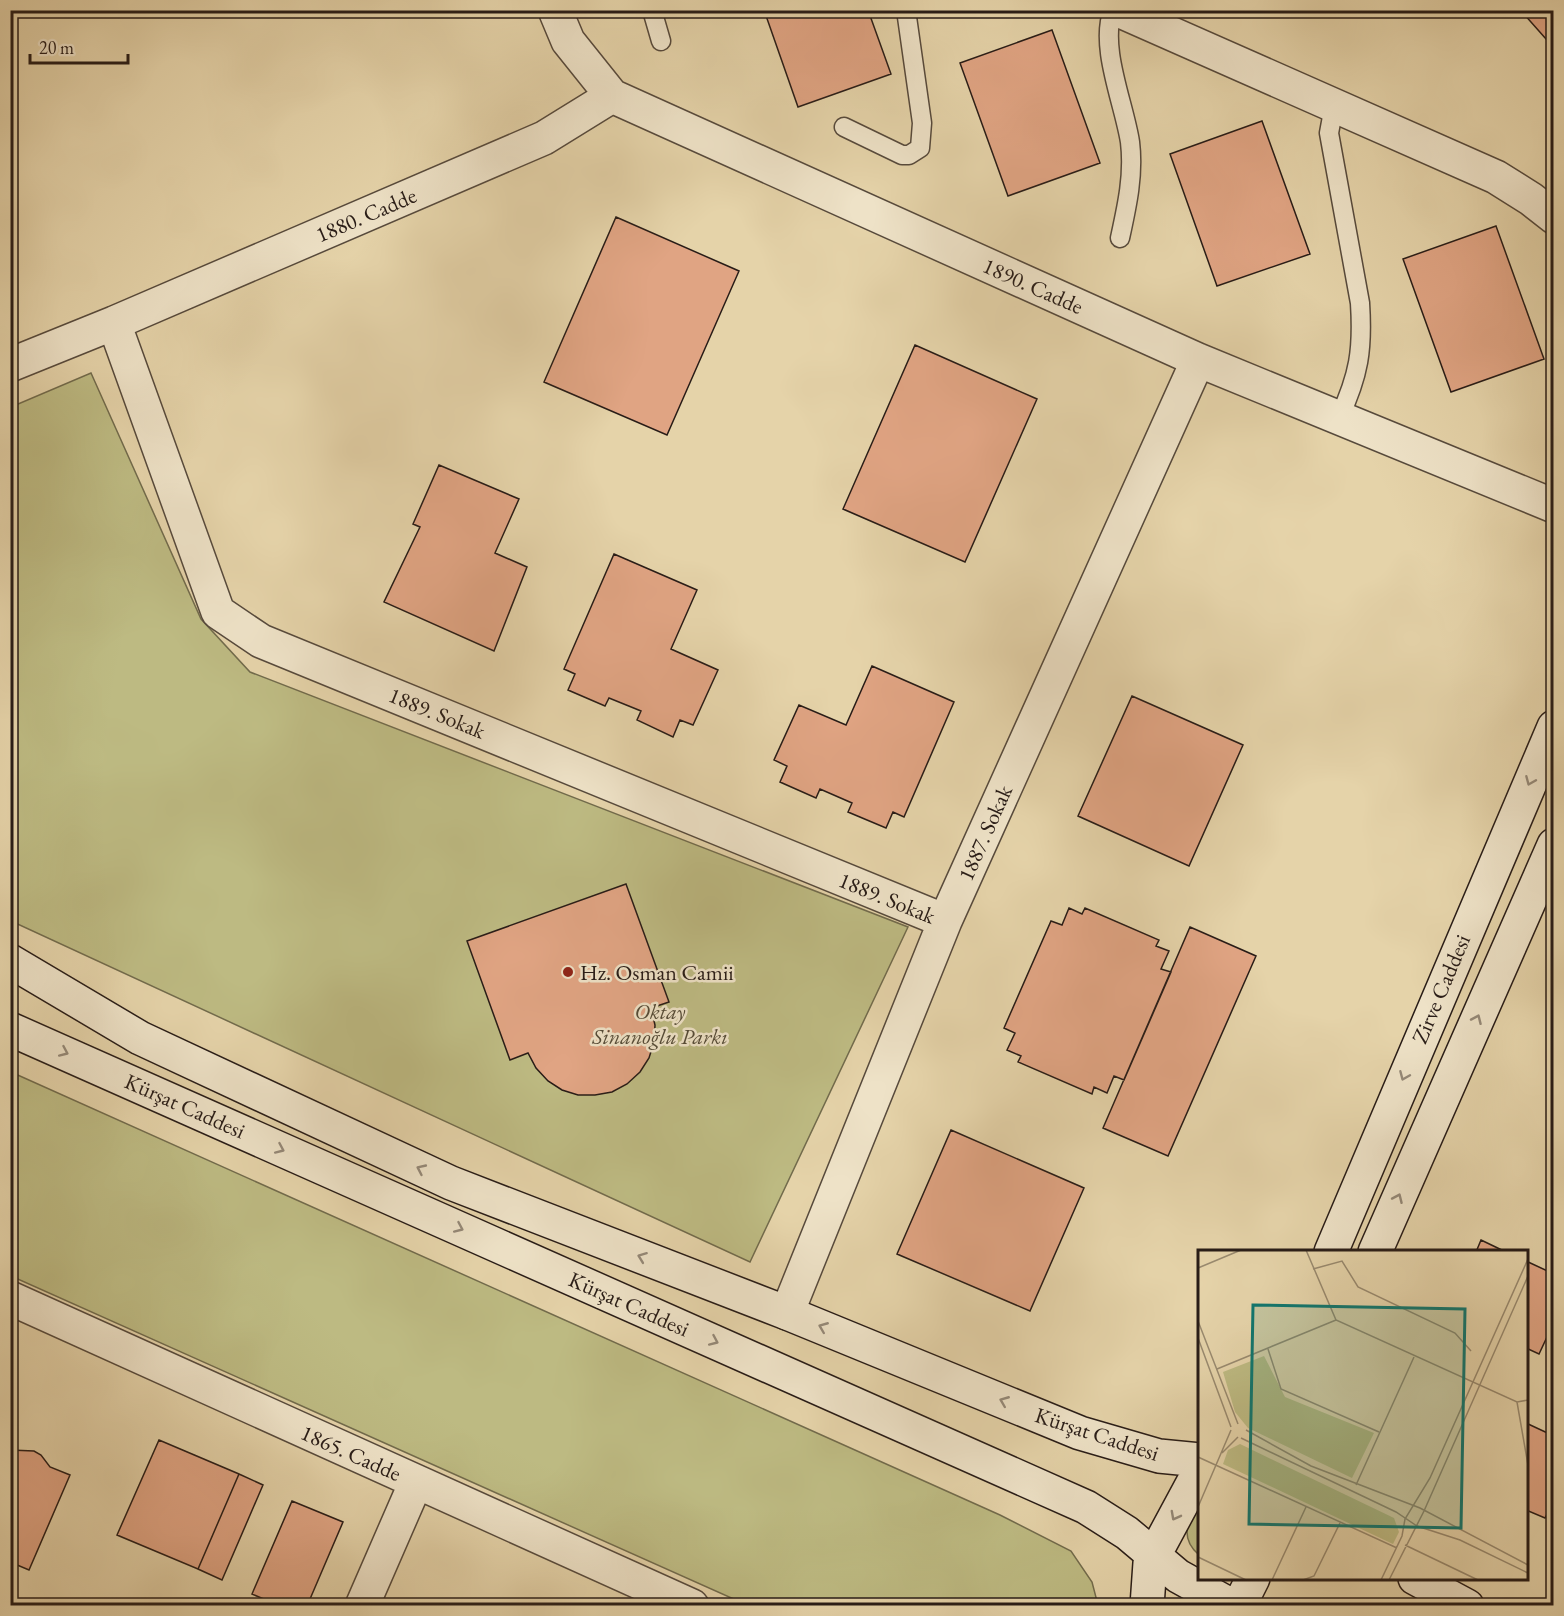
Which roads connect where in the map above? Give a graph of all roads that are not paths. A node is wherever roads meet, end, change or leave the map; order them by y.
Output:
1 (555, 10) edge
2 (652, 10) edge
3 (906, 10) edge
4 (1113, 10) edge
5 (1118, 10) edge
6 (661, 41) dead end
7 (612, 96) junction
8 (1334, 106) junction
9 (844, 127) dead end
10 (1554, 217) edge
11 (1120, 238) dead end
12 (114, 323) junction
13 (1198, 360) junction
14 (10, 364) edge
15 (1340, 418) junction
16 (1554, 506) edge
17 (1554, 727) edge
18 (1554, 845) edge
19 (945, 921) junction
20 (10, 961) edge
21 (10, 1029) edge
22 (1330, 1250) edge
23 (1375, 1250) edge
24 (10, 1298) edge
25 (787, 1313) junction
26 (1198, 1460) edge
27 (1198, 1474) edge
28 (416, 1482) junction
29 (1153, 1557) junction
30 (1252, 1580) edge
31 (1419, 1580) edge
32 (678, 1603) edge
33 (362, 1605) edge
34 (1147, 1605) edge
35 (1232, 1605) edge
36 (1239, 1605) edge
37 (1467, 1605) edge

1 - 7 street, 1890. Cadde
2 - 6 lane
3 - 9 lane
4 - 11 lane
5 - 8 street
7 - 12 street, 1880. Cadde
7 - 13 street, 1890. Cadde
8 - 10 street
8 - 15 lane
12 - 14 street, 1880. Cadde
12 - 19 street, 1889. Sokak
13 - 15 street, 1890. Cadde
13 - 19 street, 1887. Sokak
15 - 16 street, 1890. Cadde
17 -> 22 street, Zirve Caddesi
23 -> 18 street, Zirve Caddesi
19 - 25 street, 1887. Sokak
25 -> 20 street, Kürşat Caddesi
21 -> 29 street, Kürşat Caddesi
24 - 28 street, 1865. Cadde
26 -> 25 street, Kürşat Caddesi
27 -> 29 street
28 - 32 street, 1865. Cadde
28 - 33 street
29 - 34 street
29 - 35 street, Kürşat Caddesi
30 - 36 street
31 - 37 street

